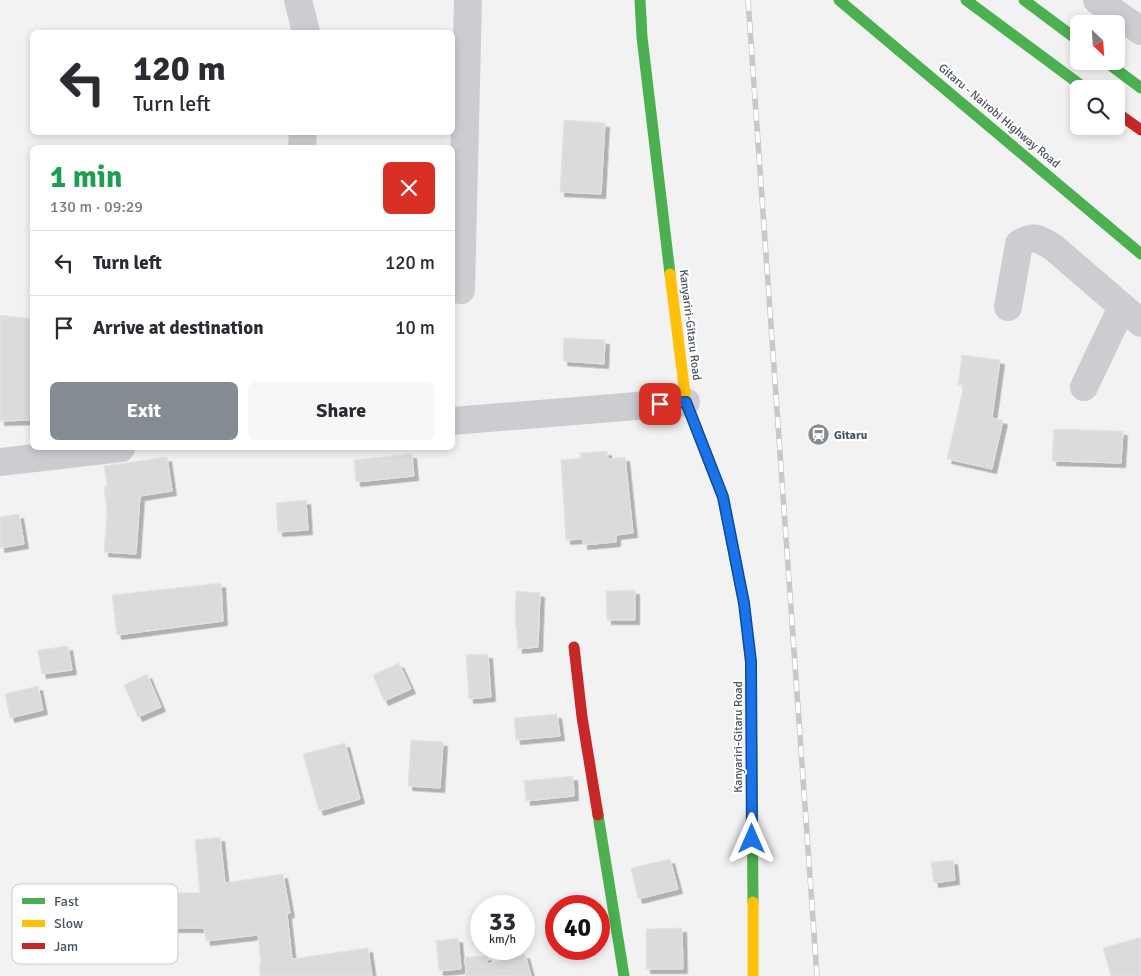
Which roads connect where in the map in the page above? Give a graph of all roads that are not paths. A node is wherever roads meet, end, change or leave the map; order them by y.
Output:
1 (298, 0) edge
2 (468, 0) edge
3 (640, 0) edge
4 (839, 0) edge
5 (966, 0) edge
6 (1024, 0) edge
7 (1097, 0) edge
8 (306, 30) edge
9 (1141, 32) edge
10 (1070, 34) edge
11 (1117, 70) edge
12 (1074, 80) edge
13 (1141, 88) edge
14 (1125, 118) edge
15 (1141, 130) edge
16 (1141, 254) edge
17 (461, 290) dead end
18 (1008, 307) dead end
19 (1131, 315) edge
20 (1084, 387) dead end
21 (686, 402) junction
22 (455, 421) edge
23 (99, 450) edge
24 (0, 462) edge
25 (574, 647) dead end
26 (624, 976) edge
27 (753, 976) edge

1 - 8 street
2 - 17 street
3 - 21 main road, Kanyariri-Gitaru Road
4 - 16 main road, Gitaru - Nairobi Highway Road
5 - 12 main road
6 - 10 main road
7 - 9 street
11 - 13 main road
14 - 15 main road
18 - 19 street
19 - 20 street
21 - 22 street
21 - 27 main road, Kanyariri-Gitaru Road
23 - 24 street
25 - 26 main road

